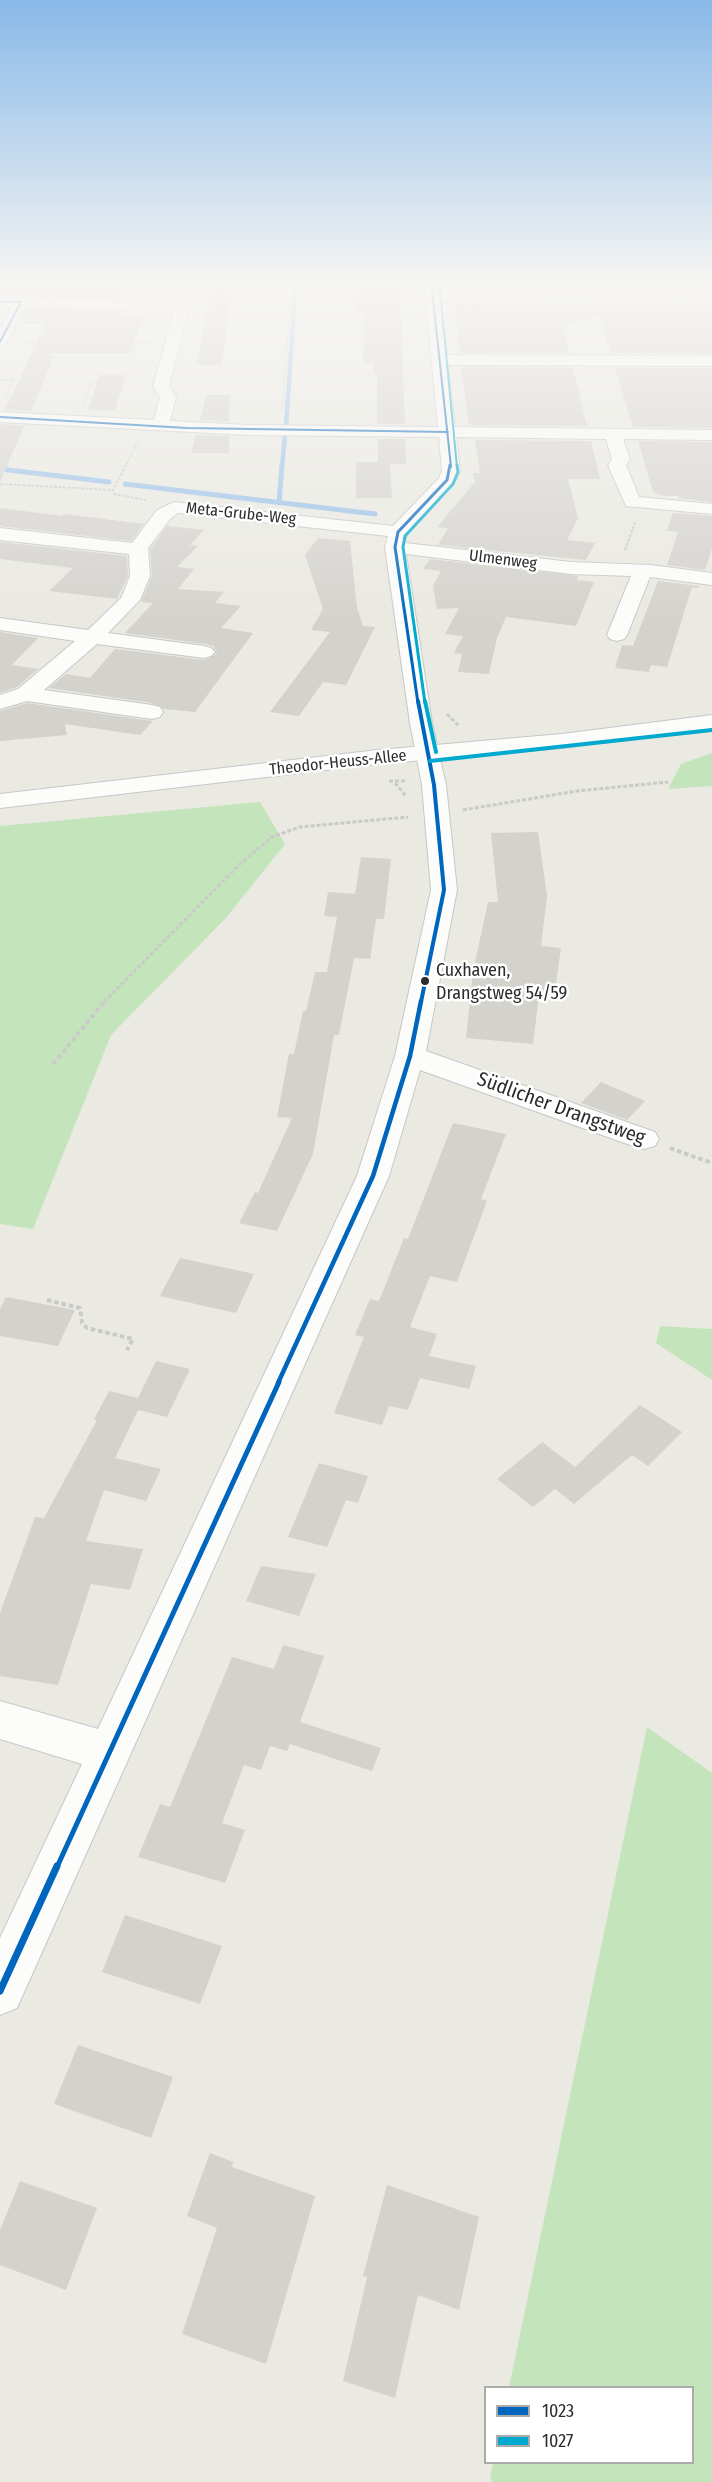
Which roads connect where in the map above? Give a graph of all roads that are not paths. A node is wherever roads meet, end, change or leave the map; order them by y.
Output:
1 (167, 396) edge
2 (443, 396) edge
3 (1, 410) edge
4 (154, 425) junction
5 (448, 432) junction
6 (613, 434) junction
7 (712, 435) edge
8 (712, 509) edge
9 (0, 534) edge
10 (396, 539) junction
11 (138, 548) junction
12 (642, 572) junction
13 (712, 579) edge
14 (0, 624) edge
15 (617, 635) dead end
16 (92, 637) junction
17 (204, 652) dead end
18 (26, 694) junction
19 (0, 702) edge
20 (152, 712) dead end
21 (712, 722) edge
22 (429, 754) junction
23 (0, 801) edge
24 (410, 1056) junction
25 (644, 1139) road end
26 (0, 1720) edge
27 (110, 1752) junction
28 (0, 1991) edge

1 - 4 street
2 - 5 street
3 - 4 street
4 - 5 street
5 - 6 street
5 - 10 street
6 - 7 street
6 - 8 street
9 - 11 street
10 - 11 street, Meta-Grube-Weg
10 - 12 street, Ulmenweg
10 - 22 street
11 - 16 street
12 - 13 street, Ulmenweg
12 - 15 street
14 - 16 street
16 - 17 street
16 - 18 street
18 - 19 street
18 - 20 street
21 - 22 street, Theodor-Heuss-Allee
22 - 23 street, Theodor-Heuss-Allee
22 - 24 street
24 - 25 street, Südlicher Drangstweg
24 - 27 street
26 - 27 street
27 - 28 street

